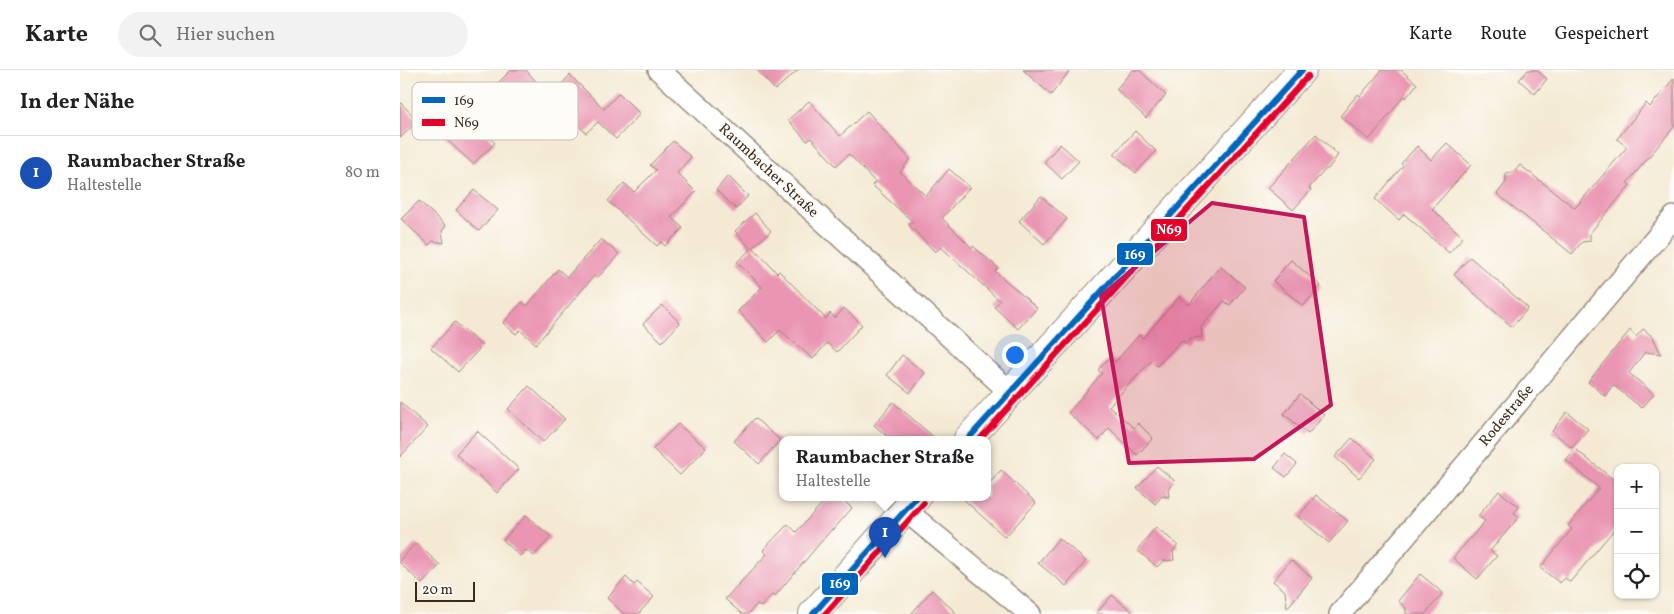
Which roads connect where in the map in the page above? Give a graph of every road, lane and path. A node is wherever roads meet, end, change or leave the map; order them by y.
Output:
1 (659, 70) edge
2 (1302, 70) edge
3 (1674, 217) edge
4 (1010, 392) junction
5 (971, 436) edge
6 (911, 503) edge
7 (813, 614) edge
8 (1030, 614) edge
9 (1340, 614) edge

1 - 4 street, Raumbacher Straße
2 - 4 street
3 - 9 street, Rodestraße
4 - 5 street
6 - 7 street
6 - 8 street

